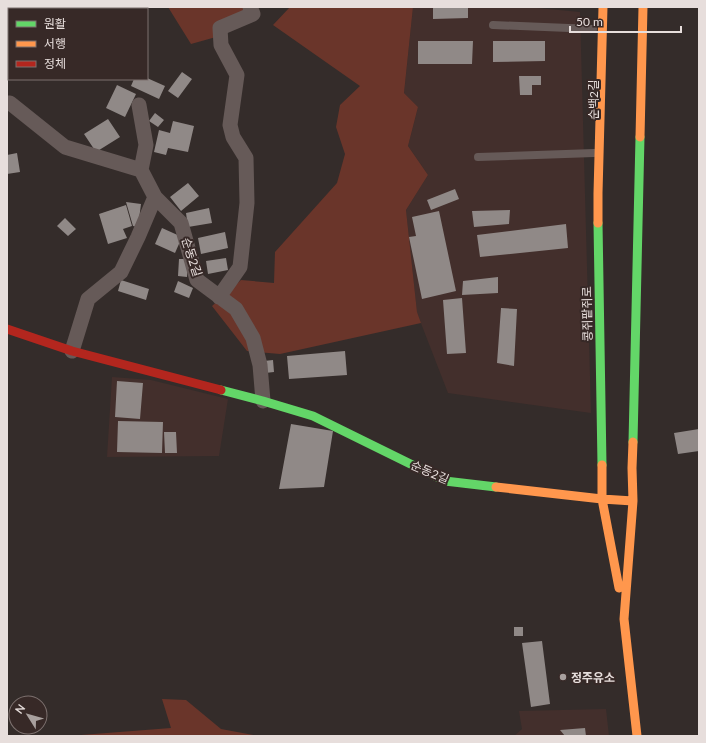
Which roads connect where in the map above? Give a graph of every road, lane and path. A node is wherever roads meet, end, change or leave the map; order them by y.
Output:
1 (250, 7) edge
2 (593, 7) edge
3 (603, 7) edge
4 (643, 7) edge
5 (492, 25) dead end
6 (593, 29) junction
7 (7, 103) edge
8 (139, 105) dead end
9 (594, 153) junction
10 (478, 157) dead end
11 (141, 170) junction
12 (598, 193) junction
13 (155, 197) junction
14 (220, 297) junction
15 (7, 329) edge
16 (72, 351) junction
17 (263, 401) junction
18 (602, 499) junction
19 (633, 501) junction
20 (624, 619) junction
21 (637, 736) edge

1 - 14 street
2 - 6 street, 순백2길
3 - 12 main road, 콩쥐팥쥐로
4 - 19 main road, 콩쥐팥쥐로
5 - 6 lane
6 - 9 street, 순백2길
7 - 11 street
8 - 11 street
9 - 10 lane
9 - 12 street, 순백2길
11 - 13 street, 순동2길
12 - 18 main road, 콩쥐팥쥐로
13 - 14 street, 순동2길
13 - 16 street
14 - 17 street, 순동2길
15 - 16 main road, 순동2길
16 - 17 main road, 순동2길
17 - 18 main road, 순동2길
18 - 19 main road, 순동2길
18 - 20 main road, 콩쥐팥쥐로
19 - 20 main road, 콩쥐팥쥐로
20 - 21 main road, 콩쥐팥쥐로

